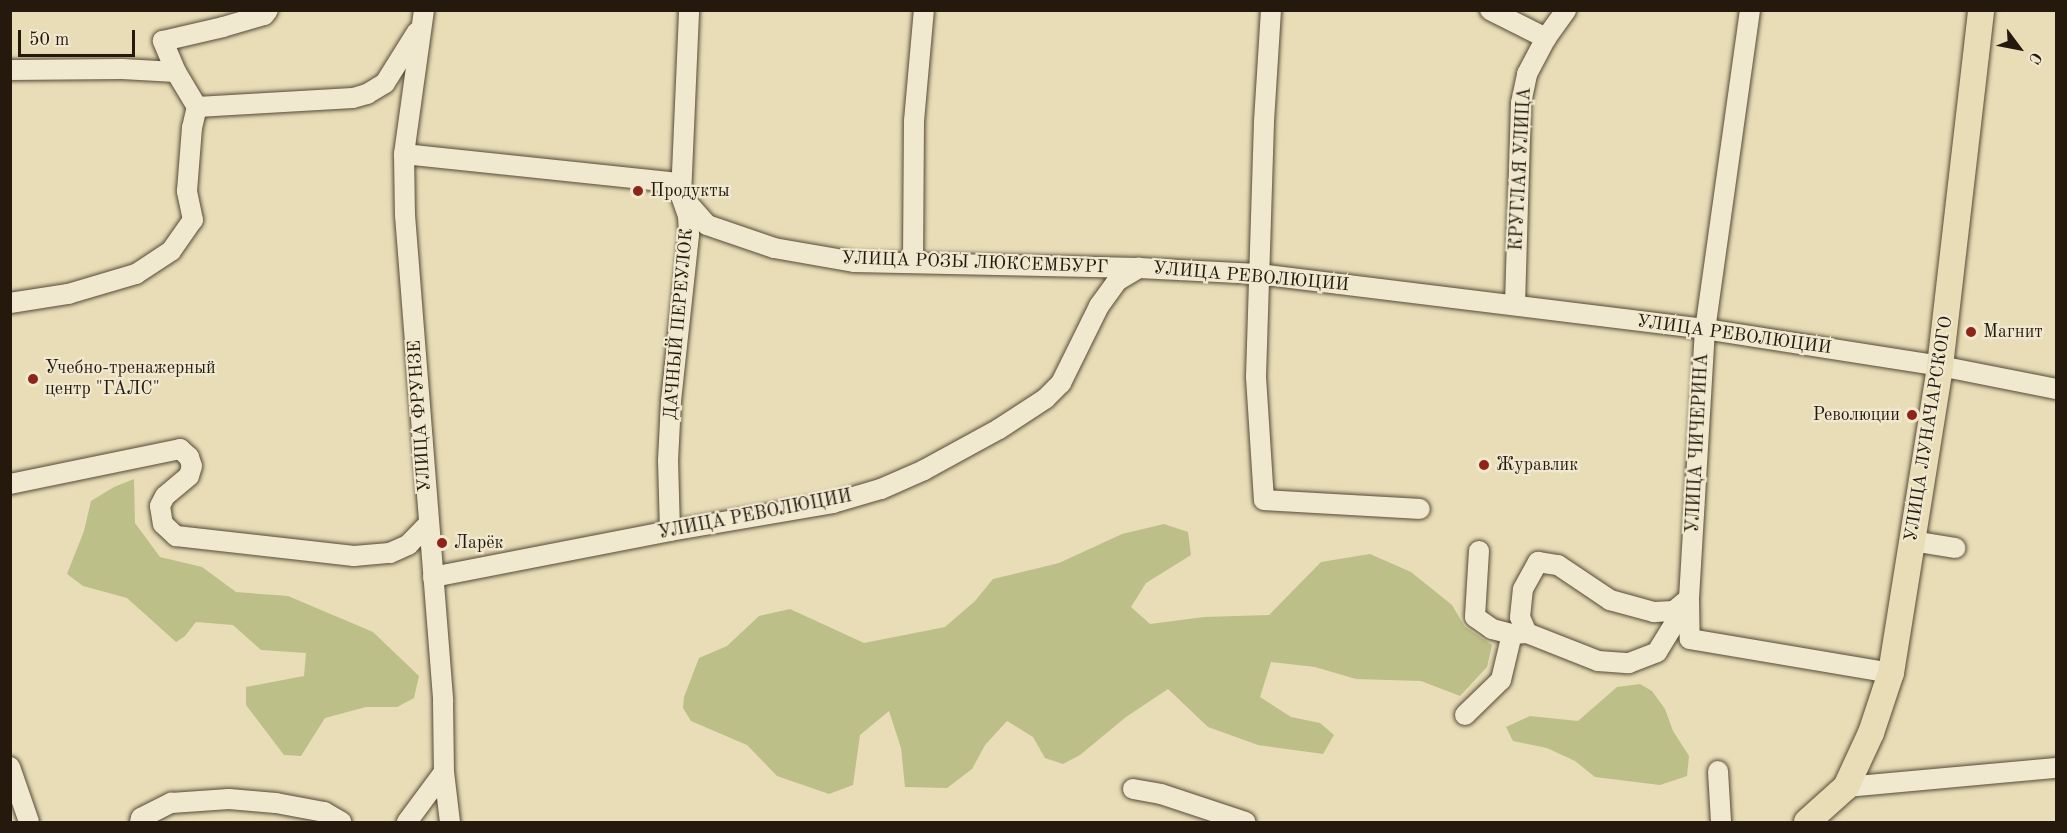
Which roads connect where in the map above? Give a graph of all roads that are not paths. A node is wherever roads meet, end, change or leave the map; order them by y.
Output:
1 (268, 10) edge
2 (689, 10) edge
3 (924, 10) edge
4 (1271, 10) edge
5 (1490, 10) edge
6 (1566, 10) edge
7 (1750, 10) edge
8 (1981, 10) edge
9 (423, 17) edge
10 (1546, 38) junction
11 (10, 70) edge
12 (176, 72) junction
13 (197, 107) junction
14 (404, 154) junction
15 (681, 196) junction
16 (913, 264) junction
17 (1139, 268) junction
18 (1258, 274) junction
19 (10, 303) edge
20 (1515, 305) junction
21 (1705, 329) junction
22 (1940, 366) junction
23 (2056, 389) edge
24 (10, 484) edge
25 (1420, 509) dead end
26 (428, 524) junction
27 (670, 531) junction
28 (1912, 541) junction
29 (1955, 548) dead end
30 (1479, 551) dead end
31 (433, 577) junction
32 (1689, 600) junction
33 (1520, 633) junction
34 (1891, 673) junction
35 (1465, 716) dead end
36 (10, 767) edge
37 (2056, 768) edge
38 (1718, 771) dead end
39 (444, 772) junction
40 (1846, 787) junction
41 (1133, 789) dead end
42 (29, 822) edge
43 (140, 822) edge
44 (341, 822) edge
45 (407, 822) edge
46 (450, 822) edge
47 (1245, 822) edge
48 (1721, 822) edge
49 (1807, 822) edge

1 - 12 street
2 - 15 street, ДАЧНЫЙ ПЕРЕУЛОК
3 - 16 street
4 - 18 street
5 - 10 street
6 - 10 street, КРУГЛАЯ УЛИЦА
7 - 21 street, УЛИЦА ЧИЧЕРИНА
8 - 22 main road, УЛИЦА ЛУНАЧАРСКОГО
9 - 13 street
9 - 14 street, УЛИЦА ФРУНЗЕ
10 - 20 street, КРУГЛАЯ УЛИЦА
11 - 12 street
12 - 13 street
13 - 19 street
14 - 15 street, УЛИЦА РОЗЫ ЛЮКСЕМБУРГ
14 - 26 street, УЛИЦА ФРУНЗЕ
15 - 16 street, УЛИЦА РОЗЫ ЛЮКСЕМБУРГ
15 - 27 street, ДАЧНЫЙ ПЕРЕУЛОК
16 - 17 street, УЛИЦА РОЗЫ ЛЮКСЕМБУРГ
17 - 18 street, УЛИЦА РЕВОЛЮЦИИ
17 - 27 street, УЛИЦА РЕВОЛЮЦИИ
18 - 20 street, УЛИЦА РЕВОЛЮЦИИ
18 - 25 street
20 - 21 street, УЛИЦА РЕВОЛЮЦИИ
21 - 22 street, УЛИЦА РЕВОЛЮЦИИ
21 - 32 street, УЛИЦА ЧИЧЕРИНА
22 - 23 street, УЛИЦА РЕВОЛЮЦИИ
22 - 28 main road, УЛИЦА ЛУНАЧАРСКОГО
24 - 26 street
26 - 31 street, УЛИЦА ФРУНЗЕ
27 - 31 street, УЛИЦА РЕВОЛЮЦИИ
28 - 29 street
28 - 34 main road, УЛИЦА ЛУНАЧАРСКОГО
30 - 33 street
31 - 39 street, УЛИЦА ФРУНЗЕ
32 - 33 street
32 - 33 street
32 - 34 street, УЛИЦА ЧИЧЕРИНА
33 - 35 street
34 - 40 main road, УЛИЦА ЛУНАЧАРСКОГО
36 - 42 street
37 - 40 street
38 - 48 street
39 - 45 street
39 - 46 street, УЛИЦА ФРУНЗЕ
40 - 49 main road, УЛИЦА ЛУНАЧАРСКОГО
41 - 47 street
43 - 44 street

